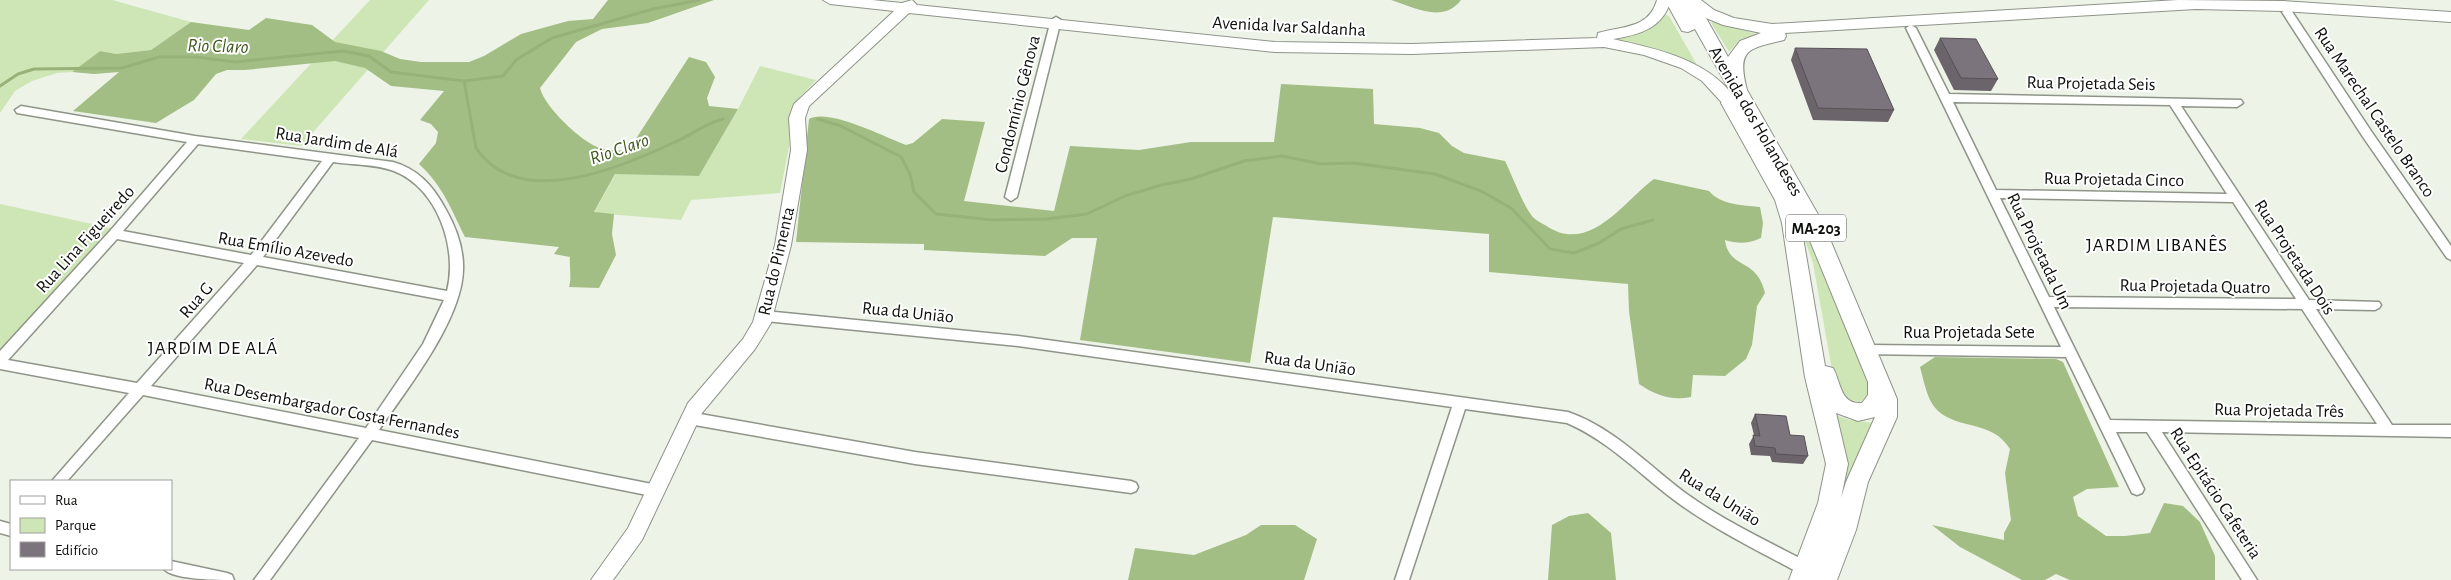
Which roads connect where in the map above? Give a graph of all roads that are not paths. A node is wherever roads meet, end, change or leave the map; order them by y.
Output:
1 (830, 0) edge
2 (875, 0) edge
3 (1664, 0) edge
4 (1673, 0) edge
5 (1687, 0) edge
6 (1691, 0) edge
7 (908, 6) junction
8 (2287, 12) junction
9 (2451, 17) edge
10 (1056, 22) junction
11 (2451, 25) edge
12 (1911, 28) junction
13 (1734, 96) junction
14 (1945, 98) junction
15 (2173, 102) junction
16 (2237, 103) dead end
17 (21, 110) dead end
18 (195, 140) junction
19 (330, 157) junction
20 (1992, 194) junction
21 (1012, 197) dead end
22 (2236, 198) junction
23 (1795, 233) junction
24 (114, 234) junction
25 (2451, 256) edge
26 (253, 260) junction
27 (452, 297) junction
28 (2045, 302) junction
29 (2305, 304) junction
30 (2375, 305) dead end
31 (765, 316) junction
32 (1867, 350) junction
33 (2070, 352) junction
34 (0, 360) edge
35 (0, 364) edge
36 (1876, 374) junction
37 (143, 388) junction
38 (1460, 403) junction
39 (689, 418) junction
40 (2106, 426) junction
41 (2150, 426) junction
42 (2388, 430) junction
43 (2451, 431) edge
44 (370, 436) junction
45 (60, 480) edge
46 (1131, 487) dead end
47 (2137, 489) dead end
48 (657, 491) junction
49 (172, 567) edge
50 (1811, 576) edge
51 (227, 580) edge
52 (262, 580) edge
53 (602, 580) edge
54 (1402, 580) edge
55 (2250, 580) edge

1 - 7 main road, Avenida Ivar Saldanha
2 - 7 main road, Avenida Ivar Saldanha
3 - 10 main road, Avenida Ivar Saldanha
4 - 13 main road, Avenida dos Holandeses / MA-203
5 - 13 main road, Avenida dos Holandeses / MA-203
6 - 9 main road
7 - 10 main road, Avenida Ivar Saldanha
7 - 31 main road, Rua do Pimenta
8 - 11 main road
8 - 12 main road
8 - 25 street, Rua Marechal Castelo Branco
10 - 13 main road, Avenida Ivar Saldanha
10 - 21 street, Condomínio Gênova
12 - 13 main road
12 - 14 street, Rua Projetada Um
13 - 23 main road, Avenida dos Holandeses / MA-203
13 - 32 main road, Avenida dos Holandeses / MA-203
14 - 15 street, Rua Projetada Seis
14 - 20 street, Rua Projetada Um
15 - 16 street, Rua Projetada Seis
15 - 22 street, Rua Projetada Dois
17 - 18 street, Rua Jardim de Alá
18 - 19 street, Rua Jardim de Alá
18 - 24 street, Rua Lina Figueiredo
19 - 26 street, Rua G
19 - 27 street, Rua Jardim de Alá
20 - 22 street, Rua Projetada Cinco
20 - 28 street, Rua Projetada Um
22 - 29 street, Rua Projetada Dois
23 - 36 main road
23 - 50 main road, Avenida dos Holandeses / MA-203
24 - 26 street, Rua Emílio Azevedo
24 - 34 street, Rua Lina Figueiredo
26 - 27 street, Rua Emílio Azevedo
26 - 37 street, Rua G
27 - 44 street, Rua Jardim de Alá
28 - 29 street, Rua Projetada Quatro
28 - 33 street, Rua Projetada Um
29 - 30 street, Rua Projetada Quatro
29 - 42 street, Rua Projetada Dois
31 - 38 street, Rua da União
31 - 39 main road, Rua do Pimenta
32 - 33 street, Rua Projetada Sete
32 - 36 main road, Avenida dos Holandeses / MA-203
33 - 40 street, Rua Projetada Um
35 - 37 street, Rua Desembargador Costa Fernandes
36 - 50 main road, Avenida dos Holandeses / MA-203
37 - 44 street, Rua Desembargador Costa Fernandes
37 - 45 street, Rua G
38 - 50 street, Rua da União
38 - 54 street
39 - 46 street
39 - 48 main road, Rua do Pimenta
40 - 41 street, Rua Projetada Três
40 - 47 street, Rua Projetada Um
41 - 42 street, Rua Projetada Três
41 - 55 street, Rua Epitácio Cafeteria
42 - 43 street, Rua Projetada Três
44 - 48 street, Rua Desembargador Costa Fernandes
44 - 52 street, Rua Jardim de Alá
48 - 53 main road, Rua do Pimenta
49 - 51 street

